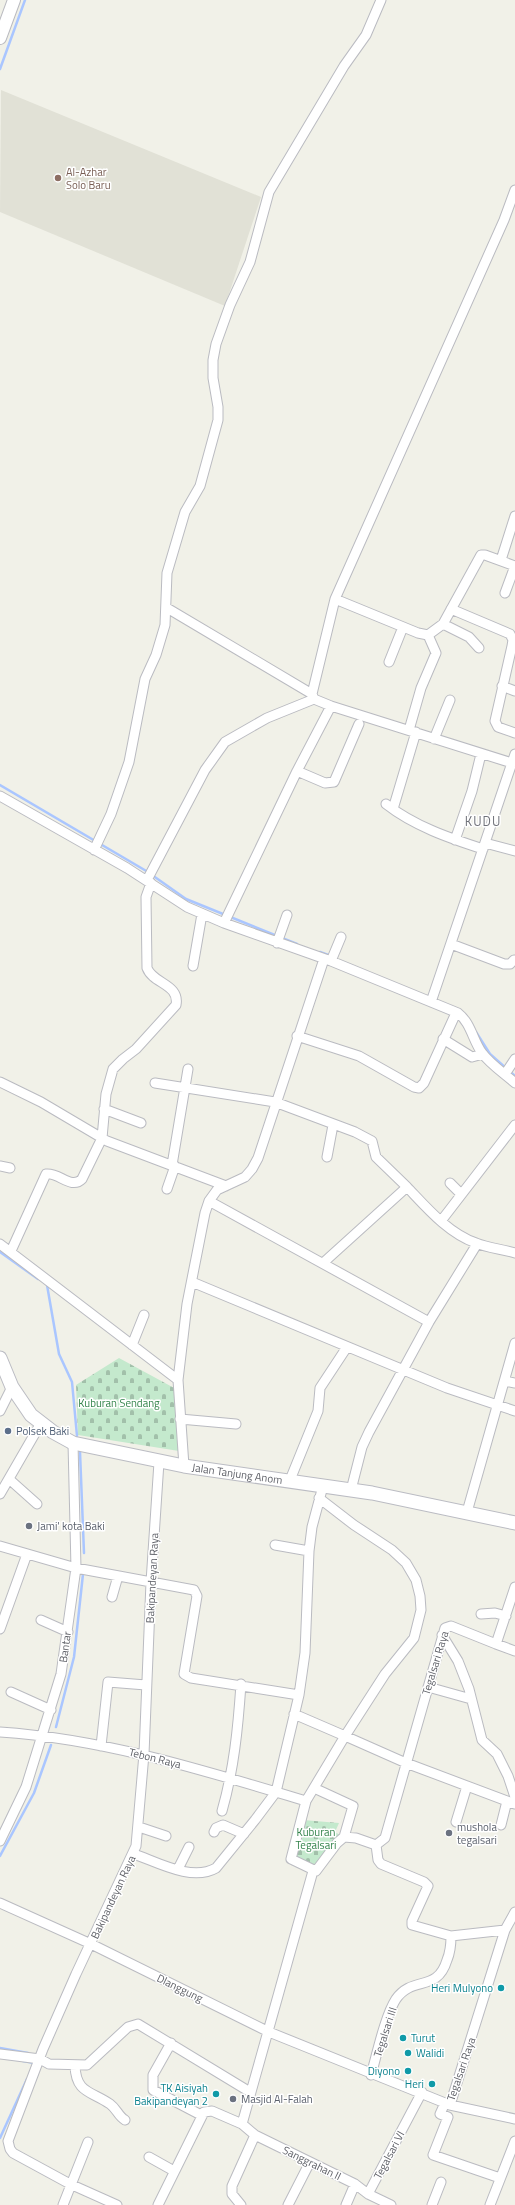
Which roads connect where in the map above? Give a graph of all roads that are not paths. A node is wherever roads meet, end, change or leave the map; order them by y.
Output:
1 (14, 0) edge
2 (381, 0) edge
3 (0, 38) edge
4 (515, 190) edge
5 (515, 516) edge
6 (501, 560) junction
7 (515, 566) edge
8 (506, 593) dead end
9 (335, 599) junction
10 (167, 608) junction
11 (451, 609) junction
12 (443, 624) junction
13 (403, 627) junction
14 (428, 635) junction
15 (513, 646) edge
16 (479, 648) dead end
17 (389, 662) dead end
18 (502, 686) junction
19 (515, 691) edge
20 (313, 696) junction
21 (450, 700) dead end
22 (331, 706) junction
23 (359, 724) dead end
24 (413, 731) junction
25 (515, 733) edge
26 (434, 739) junction
27 (481, 754) junction
28 (515, 754) edge
29 (512, 763) junction
30 (297, 771) junction
31 (0, 796) edge
32 (455, 840) junction
33 (96, 846) junction
34 (484, 846) junction
35 (515, 851) edge
36 (149, 878) junction
37 (202, 914) junction
38 (287, 915) dead end
39 (226, 918) junction
40 (341, 937) dead end
41 (278, 938) junction
42 (451, 944) junction
43 (330, 959) junction
44 (514, 960) edge
45 (193, 966) dead end
46 (432, 999) junction
47 (456, 1013) junction
48 (297, 1036) junction
49 (443, 1039) junction
50 (483, 1054) junction
51 (188, 1069) dead end
52 (509, 1069) edge
53 (0, 1082) edge
54 (155, 1083) dead end
55 (515, 1083) edge
56 (186, 1088) junction
57 (275, 1102) junction
58 (104, 1109) junction
59 (141, 1124) dead end
60 (333, 1125) junction
61 (515, 1125) edge
62 (102, 1138) junction
63 (327, 1157) dead end
64 (174, 1165) junction
65 (0, 1166) edge
66 (10, 1168) dead end
67 (450, 1183) dead end
68 (226, 1186) junction
69 (406, 1187) junction
70 (167, 1189) dead end
71 (461, 1194) junction
72 (209, 1201) junction
73 (441, 1221) junction
74 (0, 1244) edge
75 (477, 1244) junction
76 (11, 1251) junction
77 (515, 1253) edge
78 (323, 1263) junction
79 (192, 1282) junction
80 (144, 1315) dead end
81 (429, 1322) junction
82 (515, 1342) edge
83 (132, 1345) junction
84 (347, 1347) junction
85 (0, 1358) edge
86 (402, 1370) junction
87 (178, 1380) junction
88 (505, 1381) junction
89 (515, 1383) edge
90 (12, 1387) junction
91 (499, 1405) junction
92 (0, 1411) edge
93 (515, 1411) edge
94 (180, 1419) junction
95 (41, 1423) junction
96 (236, 1424) dead end
97 (73, 1443) junction
98 (160, 1462) junction
99 (184, 1466) junction
100 (9, 1479) junction
101 (290, 1480) junction
102 (351, 1490) junction
103 (321, 1492) junction
104 (0, 1494) edge
105 (37, 1504) dead end
106 (467, 1512) junction
107 (515, 1523) edge
108 (275, 1545) dead end
109 (0, 1546) edge
110 (308, 1551) junction
111 (27, 1554) junction
112 (78, 1568) junction
113 (118, 1576) junction
114 (151, 1582) junction
115 (515, 1587) edge
116 (112, 1597) dead end
117 (481, 1614) dead end
118 (506, 1616) junction
119 (41, 1620) dead end
120 (0, 1629) edge
121 (68, 1632) junction
122 (442, 1635) junction
123 (496, 1644) junction
124 (515, 1651) edge
125 (241, 1684) junction
126 (146, 1685) junction
127 (428, 1687) junction
128 (11, 1692) dead end
129 (299, 1695) junction
130 (472, 1699) junction
131 (51, 1710) junction
132 (294, 1714) junction
133 (0, 1732) edge
134 (47, 1736) junction
135 (345, 1736) junction
136 (102, 1746) junction
137 (144, 1754) junction
138 (406, 1763) junction
139 (231, 1779) junction
140 (467, 1786) junction
141 (314, 1788) junction
142 (276, 1792) junction
143 (306, 1801) junction
144 (512, 1801) edge
145 (222, 1811) dead end
146 (456, 1822) dead end
147 (501, 1825) dead end
148 (139, 1827) junction
149 (214, 1832) dead end
150 (244, 1834) junction
151 (166, 1836) dead end
152 (344, 1837) junction
153 (0, 1841) edge
154 (376, 1845) junction
155 (189, 1847) dead end
156 (134, 1854) junction
157 (178, 1869) junction
158 (313, 1871) junction
159 (0, 1904) edge
160 (514, 1916) edge
161 (505, 1930) junction
162 (451, 1936) junction
163 (91, 1944) junction
164 (269, 2032) junction
165 (171, 2043) junction
166 (0, 2054) edge
167 (40, 2060) junction
168 (75, 2066) junction
169 (371, 2075) junction
170 (250, 2092) junction
171 (422, 2092) junction
172 (448, 2104) junction
173 (201, 2115) junction
174 (515, 2119) edge
175 (124, 2120) dead end
176 (242, 2124) junction
177 (255, 2135) junction
178 (515, 2141) edge
179 (88, 2142) dead end
180 (149, 2157) dead end
181 (310, 2162) junction
182 (174, 2171) junction
183 (500, 2178) junction
184 (441, 2182) dead end
185 (70, 2184) junction
186 (355, 2184) junction
187 (368, 2194) junction
188 (63, 2205) edge
189 (117, 2205) edge
190 (158, 2205) edge
191 (241, 2205) edge
192 (288, 2205) edge
193 (346, 2205) edge
194 (391, 2205) edge
195 (432, 2205) edge
196 (490, 2205) edge

1 - 3 street
2 - 10 street
4 - 9 street
5 - 6 street
6 - 7 street
6 - 11 street
7 - 8 street
9 - 13 street
9 - 20 street
10 - 20 street
10 - 33 street
11 - 12 street
11 - 15 street
12 - 14 street
12 - 16 street
13 - 14 street
13 - 17 street
14 - 24 street
15 - 18 street
18 - 19 street
18 - 25 street
20 - 22 street
20 - 36 street
21 - 26 street
22 - 24 street
22 - 30 street
23 - 30 street
24 - 26 street
24 - 32 street
26 - 27 street
27 - 29 street
27 - 32 street
28 - 29 street
29 - 34 street
30 - 39 street
31 - 33 street
32 - 34 street
33 - 36 street
34 - 35 street
34 - 42 street
36 - 37 street
36 - 58 street
37 - 39 street
37 - 45 street
38 - 41 street
39 - 41 street
40 - 43 street
41 - 43 street
42 - 44 street
42 - 46 street
43 - 46 street
43 - 48 street
46 - 47 street
47 - 49 street
47 - 50 street
48 - 49 street
48 - 57 street
49 - 50 street
50 - 52 street
51 - 56 street
52 - 55 street
53 - 62 street
54 - 56 street
56 - 57 street
56 - 64 street
57 - 60 street
57 - 68 street
58 - 59 street
58 - 62 street
60 - 63 street
60 - 69 street
61 - 71 street
62 - 64 street
62 - 76 street
64 - 68 street
64 - 70 street
65 - 66 street
67 - 71 street
68 - 72 street
69 - 73 street
69 - 78 street
71 - 73 street
72 - 78 street
72 - 79 street
73 - 75 street
74 - 76 street
75 - 77 street
75 - 81 street
76 - 83 street
78 - 81 street
79 - 84 street
79 - 87 street
80 - 83 street
81 - 86 street
82 - 88 street
83 - 87 street
84 - 86 street
84 - 101 street
85 - 90 main road, Jalan Tanjung Anom
86 - 91 street
86 - 102 street
87 - 94 street
88 - 89 street
88 - 91 street
90 - 92 street
90 - 95 main road, Jalan Tanjung Anom
91 - 93 street
91 - 106 street
94 - 96 street
94 - 99 street
95 - 97 main road, Jalan Tanjung Anom
95 - 100 street
97 - 98 main road, Jalan Tanjung Anom
97 - 112 street, Bantar
98 - 99 main road, Jalan Tanjung Anom
98 - 114 street, Bakipandeyan Raya
99 - 101 main road, Jalan Tanjung Anom
100 - 104 street
100 - 105 street
101 - 103 main road, Jalan Tanjung Anom
102 - 103 main road, Jalan Tanjung Anom
102 - 106 main road, Jalan Tanjung Anom
103 - 110 street
103 - 135 street
106 - 107 main road, Jalan Tanjung Anom
108 - 110 street
109 - 111 street
110 - 129 street
111 - 112 street
111 - 120 street
112 - 113 street
112 - 121 street, Bantar
113 - 114 street
113 - 116 street
114 - 125 street
114 - 126 street, Bakipandeyan Raya
115 - 118 street
117 - 118 street
118 - 123 street
119 - 121 street
121 - 131 street, Bantar
122 - 123 street, Tegalsari Raya
122 - 127 street, Tegalsari Raya
122 - 130 street
123 - 124 street
125 - 129 street
125 - 139 street
126 - 136 street
126 - 137 street, Bakipandeyan Raya
127 - 130 street
127 - 138 street, Tegalsari Raya
128 - 131 street
129 - 132 street
130 - 144 street
131 - 134 street, Bantar
132 - 135 street
132 - 142 street
133 - 134 street, Tebon Raya
134 - 136 street, Tebon Raya
134 - 153 street, Bantar
135 - 138 street
135 - 141 street
136 - 137 street, Tebon Raya
137 - 139 street, Tebon Raya
137 - 148 street, Bakipandeyan Raya
138 - 140 street
138 - 154 street, Tegalsari Raya
139 - 142 street, Tebon Raya
139 - 145 street
140 - 144 street
140 - 146 street
141 - 143 street
141 - 152 street
142 - 143 street, Tebon Raya
142 - 150 street
143 - 158 street
144 - 147 street
148 - 151 street
148 - 156 street, Bakipandeyan Raya
149 - 150 street
150 - 157 street
152 - 154 street
152 - 158 street
154 - 162 street
155 - 157 street
156 - 157 street
156 - 163 street, Bakipandeyan Raya
158 - 164 street
159 - 163 street, Dlanggung
160 - 161 street, Tegalsari Raya
161 - 162 street
161 - 172 street, Tegalsari Raya
162 - 169 street, Tegalsari III
163 - 164 street, Dlanggung
163 - 167 street, Bakipandeyan Raya
164 - 169 street, Tegalsari Raya
164 - 170 street
165 - 168 street
165 - 170 street
165 - 173 street
166 - 167 street
167 - 168 street
167 - 185 street, Bakipandeyan Raya
168 - 175 street
169 - 171 street, Tegalsari Raya
170 - 176 street
171 - 172 street, Tegalsari Raya
171 - 187 street, Tegalsari VI
172 - 174 street
172 - 183 street
173 - 176 street, Sanggrahan II
173 - 182 street
176 - 177 street, Sanggrahan II
177 - 181 street, Sanggrahan II
177 - 191 street
178 - 183 street
179 - 185 street
180 - 182 street
181 - 186 street, Sanggrahan II
181 - 192 street
182 - 190 street
183 - 196 street
184 - 195 street
185 - 188 street
185 - 189 street
186 - 187 street, Sanggrahan II
186 - 193 street
187 - 194 street

